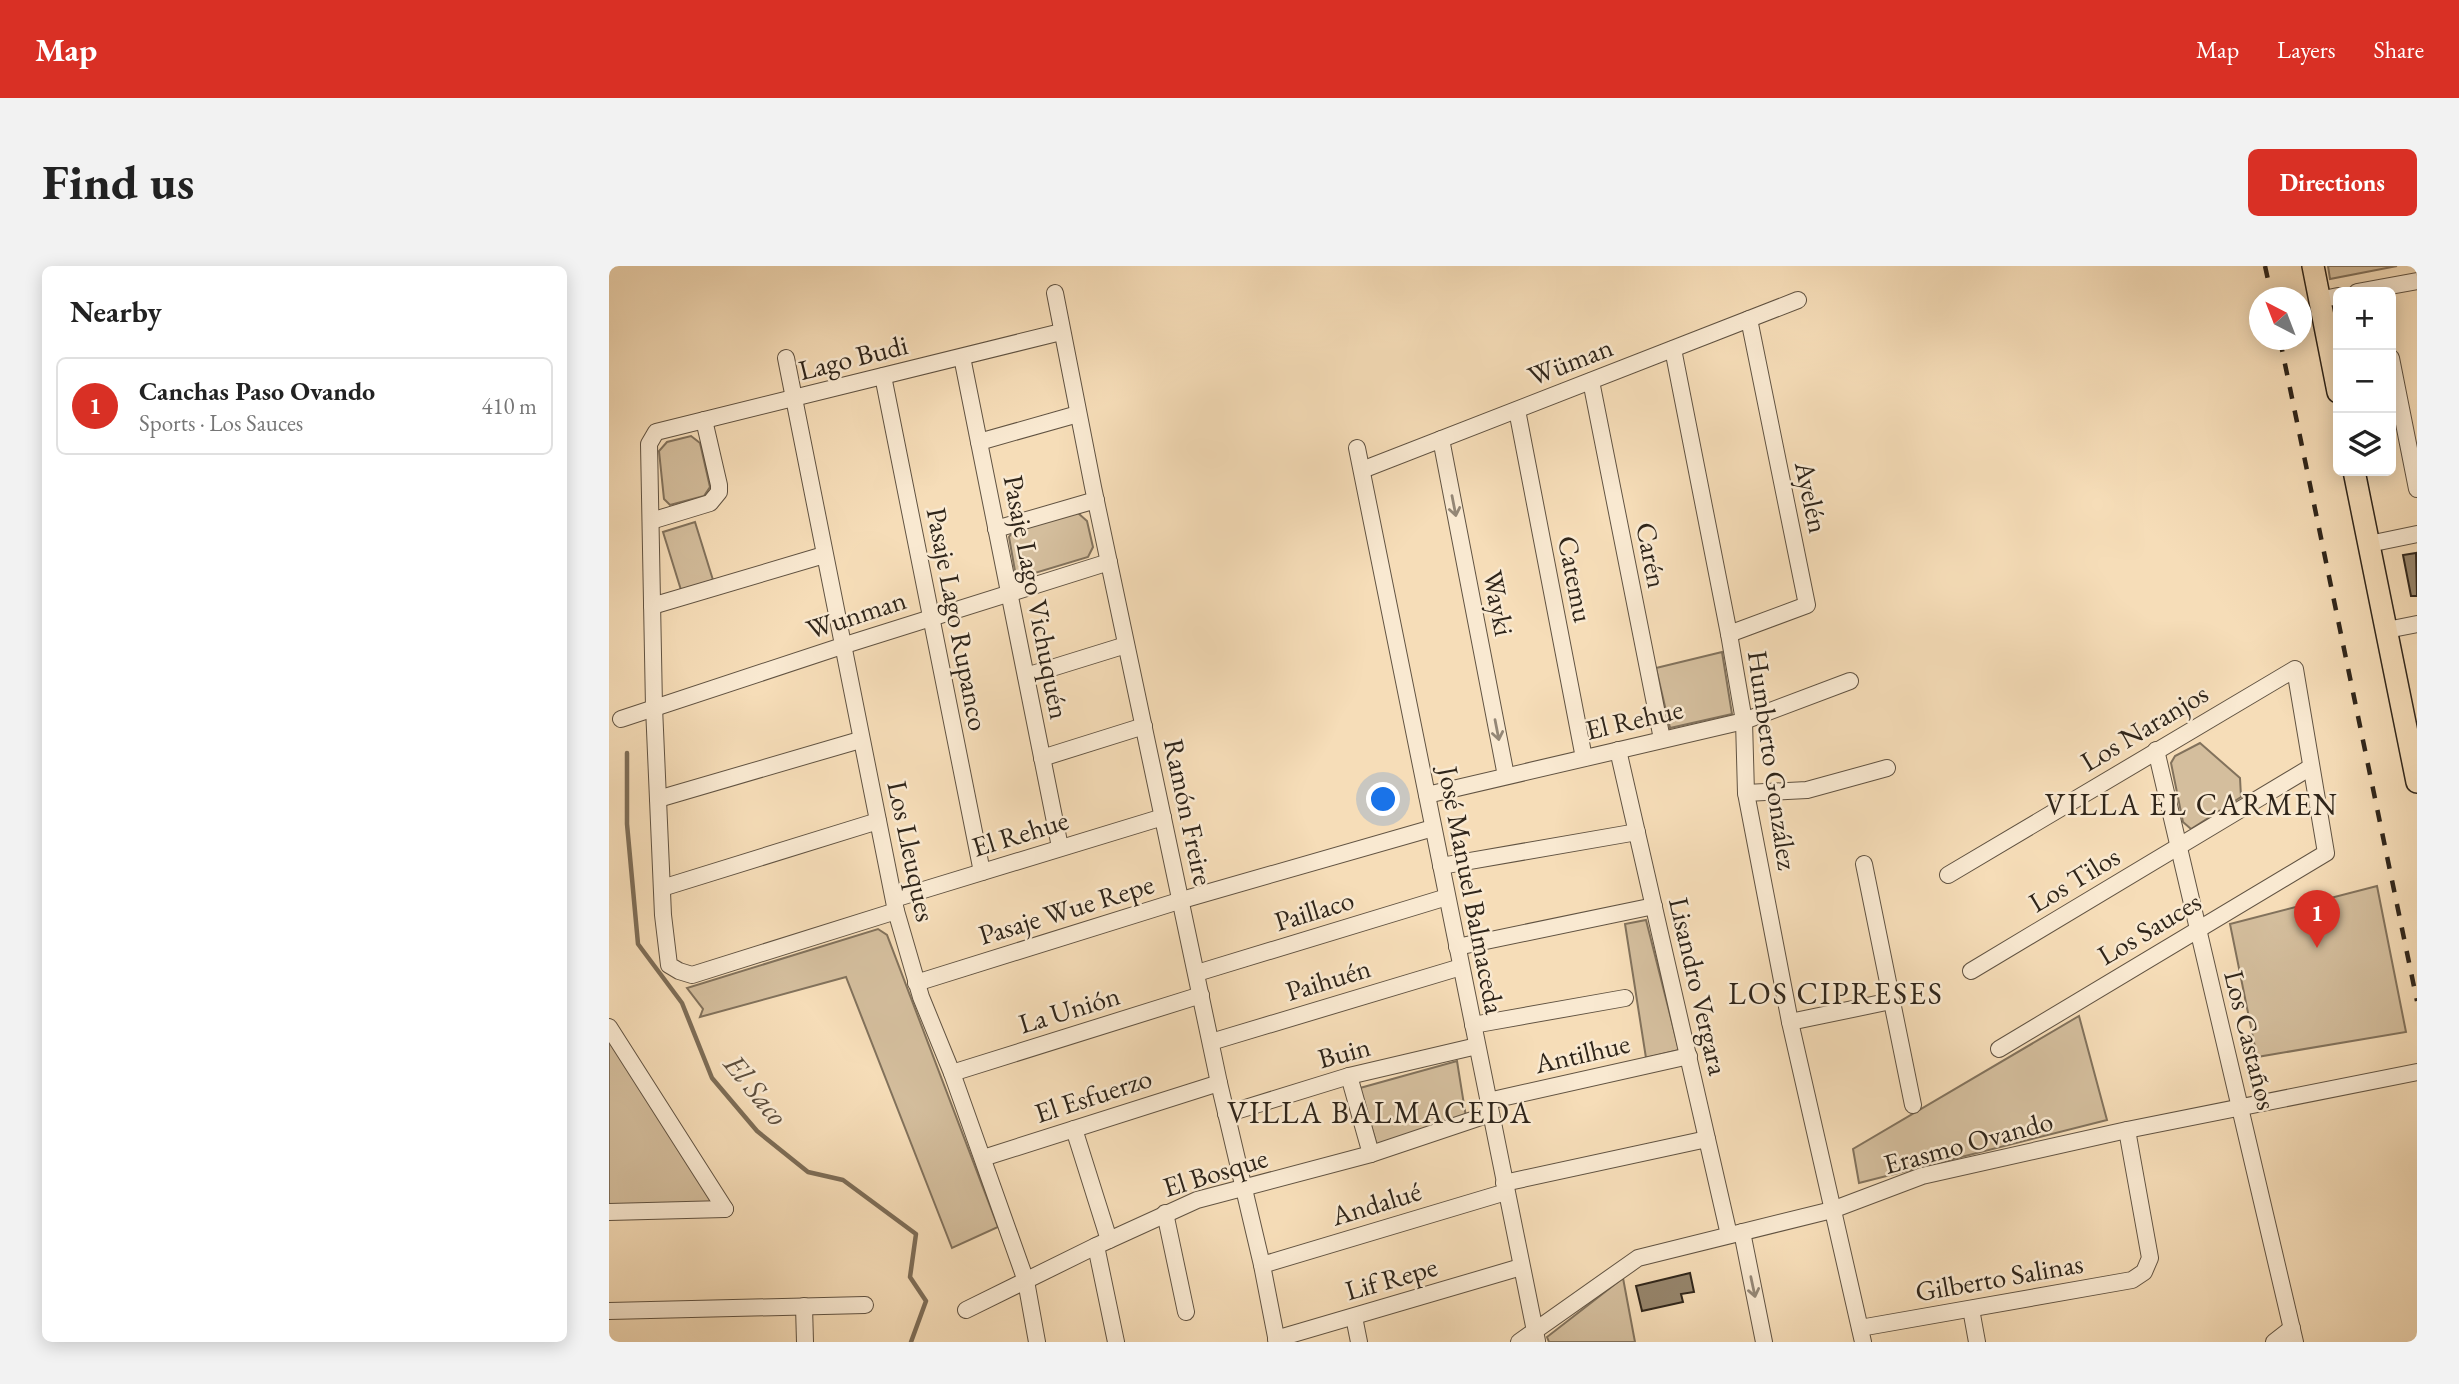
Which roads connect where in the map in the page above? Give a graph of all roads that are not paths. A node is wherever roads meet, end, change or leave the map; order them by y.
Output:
1 (2313, 266) edge
2 (2417, 281) edge
3 (2390, 287) edge
4 (1055, 293) dead end
5 (2329, 298) edge
6 (1798, 300) dead end
7 (1749, 319) junction
8 (1062, 332) junction
9 (1673, 349) junction
10 (2334, 350) edge
11 (962, 357) junction
12 (786, 358) dead end
13 (883, 376) junction
14 (1591, 381) junction
15 (2396, 383) edge
16 (794, 398) junction
17 (1517, 410) junction
18 (1078, 414) junction
19 (704, 421) junction
20 (1441, 439) junction
21 (979, 442) junction
22 (1357, 448) dead end
23 (1362, 470) junction
24 (2355, 476) edge
25 (2417, 489) edge
26 (1095, 500) junction
27 (651, 521) junction
28 (996, 529) junction
29 (2417, 534) edge
30 (2369, 544) junction
31 (824, 555) junction
32 (1109, 562) junction
33 (1009, 594) junction
34 (652, 606) junction
35 (931, 618) junction
36 (2417, 624) edge
37 (2386, 630) junction
38 (1729, 634) junction
39 (1126, 645) junction
40 (842, 646) junction
41 (1026, 677) junction
42 (1850, 681) dead end
43 (655, 707) junction
44 (2411, 718) edge
45 (621, 719) dead end
46 (1744, 721) junction
47 (1144, 726) junction
48 (1662, 739) junction
49 (860, 740) junction
50 (1618, 750) junction
51 (2156, 750) junction
52 (1042, 758) junction
53 (1584, 758) junction
54 (2311, 767) junction
55 (1887, 768) dead end
56 (1506, 776) junction
57 (2417, 782) edge
58 (1746, 793) junction
59 (1427, 795) junction
60 (658, 799) junction
61 (1163, 817) junction
62 (878, 821) junction
63 (1433, 828) junction
64 (1637, 832) junction
65 (2179, 846) junction
66 (1060, 847) junction
67 (1864, 864) dead end
68 (1441, 866) junction
69 (982, 872) junction
70 (1948, 875) dead end
71 (661, 888) junction
72 (1447, 897) junction
73 (1182, 900) junction
74 (895, 905) junction
75 (1654, 906) junction
76 (2197, 930) junction
77 (1457, 947) junction
78 (1461, 967) junction
79 (1971, 971) dead end
80 (1197, 973) junction
81 (916, 983) junction
82 (1201, 995) junction
83 (1625, 998) dead end
84 (1891, 1001) junction
85 (1790, 1021) junction
86 (1473, 1026) junction
87 (609, 1027) edge
88 (1211, 1042) junction
89 (1477, 1046) junction
90 (1999, 1049) dead end
91 (1689, 1056) junction
92 (2417, 1072) edge
93 (952, 1073) junction
94 (1349, 1076) junction
95 (1219, 1083) junction
96 (1913, 1105) dead end
97 (2240, 1106) junction
98 (1489, 1108) junction
99 (1226, 1114) junction
100 (1074, 1129) junction
101 (2127, 1130) junction
102 (1707, 1139) junction
103 (1371, 1154) junction
104 (983, 1158) junction
105 (1505, 1188) junction
106 (1244, 1189) junction
107 (1832, 1210) junction
108 (609, 1212) edge
109 (1165, 1213) junction
110 (1736, 1233) junction
111 (1103, 1243) junction
112 (1262, 1265) junction
113 (1521, 1267) junction
114 (1026, 1282) junction
115 (865, 1305) dead end
116 (804, 1306) junction
117 (1971, 1309) junction
118 (966, 1310) dead end
119 (609, 1311) edge
120 (1186, 1311) dead end
121 (1354, 1317) junction
122 (1862, 1335) edge
123 (2293, 1335) edge
124 (1536, 1337) edge
125 (1277, 1341) edge
126 (805, 1342) edge
127 (1037, 1342) edge
128 (1116, 1342) edge
129 (1359, 1342) edge
130 (1519, 1342) edge
131 (1764, 1342) edge
132 (1977, 1342) edge
133 (2274, 1342) edge

1 - 5 main road
2 - 3 street
4 - 8 street, Ramón Freire
5 - 10 main road
6 - 7 street, Wüman
7 - 9 street, Wüman
7 - 38 street, Ayelén
8 - 11 street, Lago Budi
8 - 18 street, Ramón Freire
9 - 14 street, Wüman
9 - 38 street, Humberto González
11 - 13 street, Lago Budi
11 - 21 street, Pasaje Lago Vichuquén
12 - 16 street, Los Lleuques
13 - 16 street, Lago Budi
13 - 35 street, Pasaje Lago Rupanco
14 - 17 street, Wüman
14 - 48 street, Carén
15 - 25 street
16 - 19 street, Lago Budi
16 - 31 street, Los Lleuques
17 - 20 street, Wüman
17 - 53 street, Catemu
18 - 21 street
18 - 26 street, Ramón Freire
19 - 27 street, Lago Budi
19 - 27 street
20 - 23 street, Wüman
20 -> 56 street, Wayki
21 - 28 street, Pasaje Lago Vichuquén
22 - 23 street, José Manuel Balmaceda
23 - 59 street, José Manuel Balmaceda
24 - 30 main road
26 - 28 street
26 - 32 street, Ramón Freire
27 - 34 street
28 - 33 street, Pasaje Lago Vichuquén
29 - 30 street
30 - 37 main road
31 - 34 street
31 - 40 street, Los Lleuques
32 - 33 street, Wunman
32 - 39 street, Ramón Freire
33 - 35 street, Wunman
33 - 41 street, Pasaje Lago Vichuquén
34 - 43 street
35 - 40 street, Wunman
35 - 69 street, Pasaje Lago Rupanco
36 - 37 street
37 - 44 main road
38 - 46 street, Humberto González
39 - 41 street
39 - 47 street, Ramón Freire
40 - 43 street, Wunman
40 - 49 street, Los Lleuques
41 - 52 street, Pasaje Lago Vichuquén
42 - 46 street, El Rehue
43 - 45 street, Wunman
43 - 60 street
44 - 57 main road
46 - 48 street, El Rehue
46 - 58 street, Humberto González
47 - 52 street
47 - 61 street, Ramón Freire
48 - 50 street, El Rehue
49 - 60 street
49 - 62 street, Los Lleuques
50 - 53 street, El Rehue
50 - 64 street, Lisandro Vergara
51 - 54 street, Los Naranjos
51 - 65 street, Los Castaños
51 - 70 street, Los Naranjos
52 - 66 street, Pasaje Lago Vichuquén
53 - 56 street, El Rehue
54 - 65 street, Los Tilos
54 - 76 street, Los Sauces
55 - 58 street
56 - 59 street, El Rehue
58 - 85 street, Humberto González
59 - 63 street, José Manuel Balmaceda
60 - 71 street
61 - 66 street, El Rehue
61 - 73 street, Ramón Freire
62 - 71 street
62 - 74 street, Los Lleuques
63 - 68 street, José Manuel Balmaceda
63 - 73 street, Pasaje Wue Repe
64 - 68 street
64 - 75 street, Lisandro Vergara
65 - 76 street, Los Castaños
65 - 79 street, Los Tilos
66 - 69 street, El Rehue
67 - 84 street
68 - 72 street, José Manuel Balmaceda
69 - 74 street, El Rehue
71 - 74 street, El Rehue
72 - 77 street, José Manuel Balmaceda
72 - 80 street, Paillaco
73 - 80 street, Ramón Freire
73 - 81 street, Pasaje Wue Repe
74 - 81 street, Los Lleuques
75 - 77 street
75 - 91 street, Lisandro Vergara
76 - 90 street, Los Sauces
76 - 97 street, Los Castaños
77 - 78 street, José Manuel Balmaceda
78 - 86 street, José Manuel Balmaceda
78 - 88 street, Paihuén
80 - 82 street, Ramón Freire
81 - 93 street, Los Lleuques
82 - 88 street, Ramón Freire
82 - 93 street, La Unión
83 - 86 street
84 - 85 street
84 - 96 street
85 - 107 street, Humberto González
86 - 89 street, José Manuel Balmaceda
87 - 108 street
88 - 95 street, Ramón Freire
89 - 94 street, Buin
89 - 98 street, José Manuel Balmaceda
91 - 98 street, Antilhue
91 - 102 street, Lisandro Vergara
92 - 97 street, Erasmo Ovando
93 - 104 street, Los Lleuques
94 - 99 street, Buin
94 - 103 street
95 - 99 street, Ramón Freire
95 - 100 street, El Esfuerzo
97 - 101 street, Erasmo Ovando
97 - 123 street, Los Castaños
98 - 103 street, El Bosque
98 - 105 street, José Manuel Balmaceda
99 - 106 street, Ramón Freire
100 - 104 street, El Esfuerzo
100 - 111 street
101 - 107 street, Erasmo Ovando
101 - 117 street, Gilberto Salinas
102 - 105 street, Andalué
102 - 110 street, Lisandro Vergara
103 - 106 street, El Bosque
104 - 114 street, Los Lleuques
105 - 112 street, Andalué
105 - 113 street, José Manuel Balmaceda
106 - 109 street, El Bosque
106 - 112 street, Ramón Freire
107 - 110 street, Erasmo Ovando
107 - 122 street, Humberto González
109 - 111 street, El Bosque
109 - 120 street
110 - 124 street, Erasmo Ovando
110 -> 131 street, Lisandro Vergara
111 - 114 street, El Bosque
111 - 128 street
112 - 125 street, Ramón Freire
113 - 121 street, Lif Repe
113 - 124 street, José Manuel Balmaceda
114 - 118 street, El Bosque
114 - 127 street, Los Lleuques
115 - 116 street
116 - 119 street
116 - 126 street
117 - 122 street, Gilberto Salinas
117 - 132 street
121 - 125 street, Lif Repe
121 - 129 street
123 - 133 street
124 - 130 street, Erasmo Ovando

